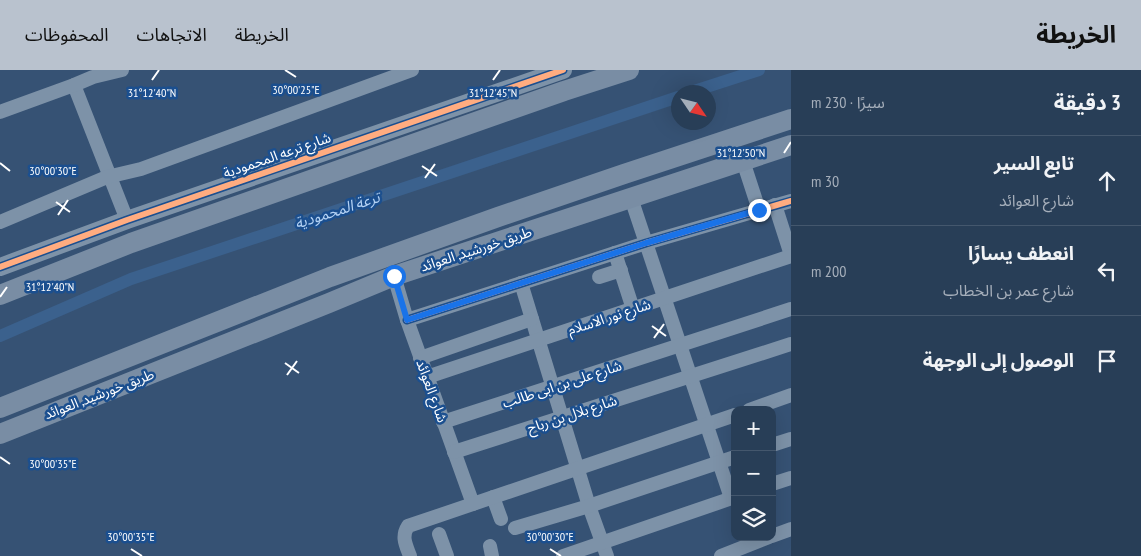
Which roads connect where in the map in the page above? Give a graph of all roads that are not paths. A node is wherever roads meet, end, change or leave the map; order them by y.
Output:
1 (122, 70) edge
2 (412, 70) edge
3 (563, 70) edge
4 (629, 70) edge
5 (74, 85) junction
6 (0, 112) edge
7 (791, 119) edge
8 (791, 145) edge
9 (743, 161) junction
10 (110, 176) junction
11 (631, 198) junction
12 (791, 200) edge
13 (775, 205) junction
14 (759, 210) junction
15 (127, 220) junction
16 (0, 222) edge
17 (646, 243) junction
18 (615, 253) junction
19 (791, 256) edge
20 (0, 267) edge
21 (620, 270) junction
22 (394, 276) junction
23 (599, 277) dead end
24 (521, 283) junction
25 (0, 295) edge
26 (664, 298) junction
27 (633, 309) junction
28 (791, 309) edge
29 (532, 319) junction
30 (407, 320) junction
31 (538, 340) junction
32 (791, 344) edge
33 (680, 345) junction
34 (420, 358) junction
35 (690, 376) junction
36 (427, 378) junction
37 (553, 386) junction
38 (791, 395) edge
39 (760, 406) edge
40 (0, 408) edge
41 (731, 416) edge
42 (562, 417) junction
43 (443, 422) junction
44 (706, 425) junction
45 (0, 434) edge
46 (791, 438) edge
47 (776, 444) edge
48 (454, 452) junction
49 (731, 458) edge
50 (719, 463) junction
51 (578, 468) junction
52 (791, 478) edge
53 (776, 483) edge
54 (732, 496) edge
55 (493, 497) junction
56 (731, 499) edge
57 (473, 504) junction
58 (589, 506) junction
59 (501, 519) dead end
60 (515, 528) dead end
61 (791, 529) edge
62 (439, 534) dead end
63 (776, 535) edge
64 (760, 541) edge
65 (605, 549) edge
66 (410, 556) edge
67 (447, 556) edge
68 (564, 556) edge
69 (721, 556) edge

1 - 5 street
2 - 10 street
3 - 15 street, شارع ترعه المحمودية
4 - 25 main road
5 - 6 street
5 - 10 street
7 - 40 main road, طريق خورشيد, العوائد
8 - 9 main road, طريق خورشيد, العوائد
9 - 11 main road, طريق خورشيد, العوائد
9 - 14 street
10 - 15 street
10 - 16 street
11 - 17 street
11 - 22 main road, طريق خورشيد, العوائد
12 - 13 street
13 - 14 street
13 - 19 street
14 - 17 street
15 - 20 street, شارع ترعه المحمودية
17 - 18 street
17 - 26 street
18 - 21 street
18 - 24 street
19 - 26 street, شارع نور الاسلام
21 - 23 street
21 - 27 street
22 - 30 street, شارع العوائد
22 - 45 main road, طريق خورشيد, العوائد
24 - 29 street
24 - 30 street
26 - 27 street, شارع نور الاسلام
26 - 33 street
27 - 31 street, شارع نور الاسلام
28 - 33 street, شارع على بن ابى طالب
29 - 31 street
29 - 34 street
30 - 34 street, شارع العوائد
31 - 36 street, شارع نور الاسلام
31 - 37 street
32 - 35 street, شارع بلال بن رباح
33 - 35 street
33 - 37 street, شارع على بن ابى طالب
34 - 36 street, شارع العوائد
35 - 42 street, شارع بلال بن رباح
35 - 44 street
36 - 43 street, شارع العوائد
37 - 42 street
37 - 43 street, شارع على بن ابى طالب
38 - 39 street
41 - 44 street
42 - 48 street, شارع بلال بن رباح
42 - 51 street
43 - 48 street, شارع العوائد
44 - 50 street
44 - 51 street
46 - 47 street
48 - 57 street, شارع العوائد
49 - 50 street
50 - 54 street
50 - 58 street
51 - 55 street
51 - 58 street
52 - 53 street
55 - 57 street
55 - 59 street
56 - 65 street
57 - 66 street
58 - 60 street
58 - 65 street
61 - 63 street
62 - 67 street
64 - 69 street
65 - 68 street

